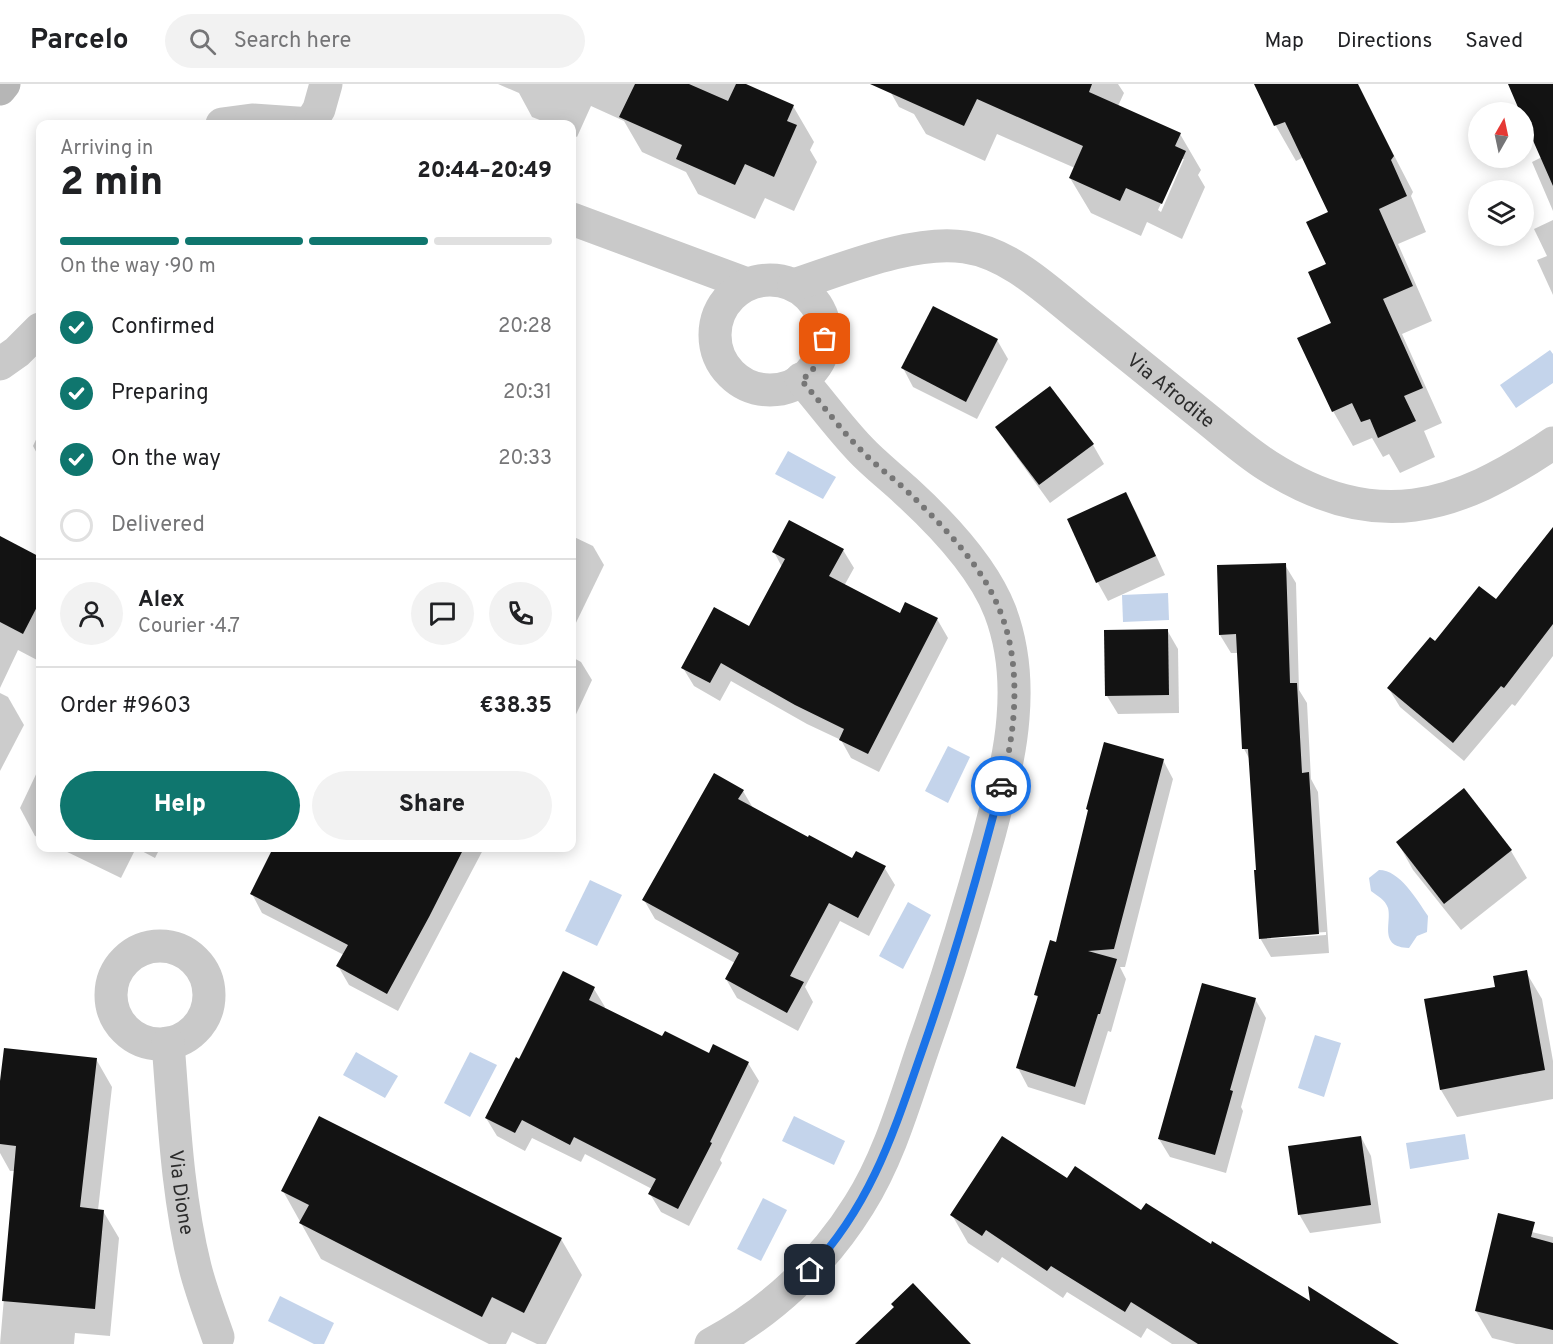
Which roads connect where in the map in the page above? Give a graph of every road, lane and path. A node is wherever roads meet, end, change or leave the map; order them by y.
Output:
1 (4, 84) edge
2 (326, 84) edge
3 (0, 89) edge
4 (312, 120) edge
5 (576, 220) edge
6 (794, 285) junction
7 (738, 291) junction
8 (36, 333) edge
9 (0, 364) edge
10 (801, 380) junction
11 (1553, 443) edge
12 (168, 1043) dead end
13 (219, 1342) edge
14 (711, 1344) edge

1 - 3 main road
2 - 4 street
5 - 7 street
6 - 7 street
6 - 10 street
6 - 11 street, Via Afrodite
7 - 10 street
8 - 9 street
10 - 14 street
12 - 13 street, Via Dione

